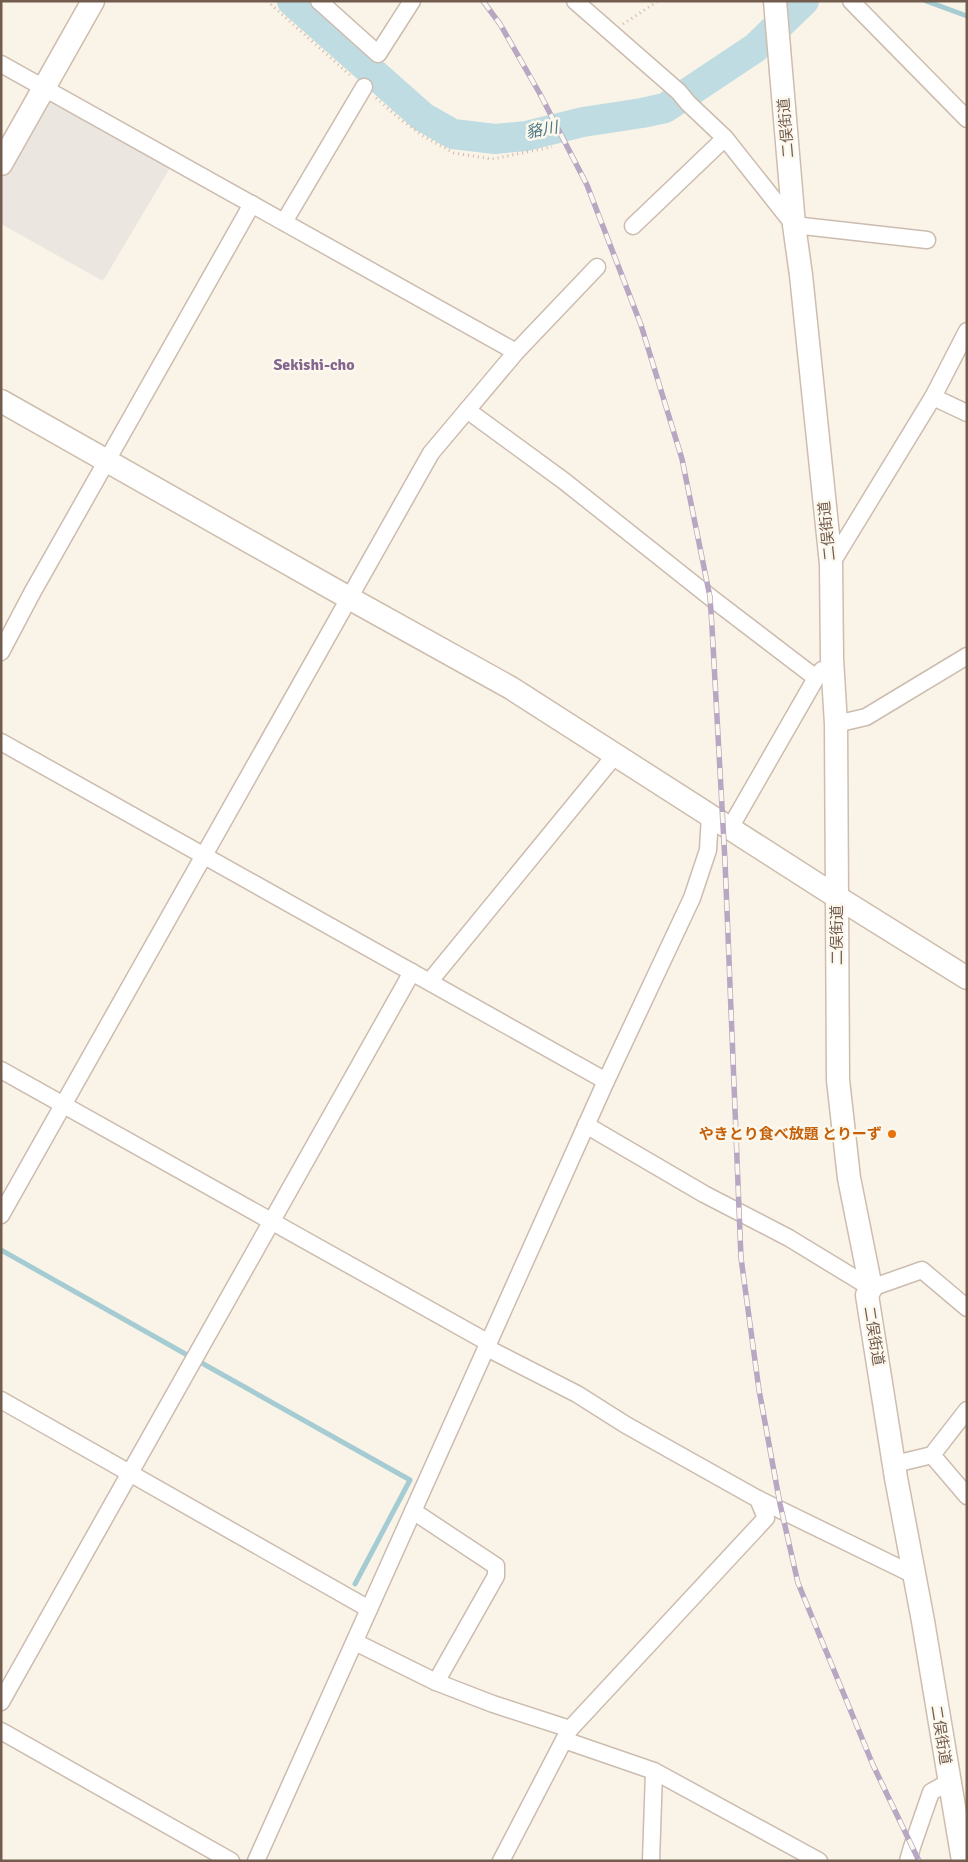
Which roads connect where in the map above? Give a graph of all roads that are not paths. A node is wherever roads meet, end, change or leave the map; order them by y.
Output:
1 (93, 1) edge
2 (318, 1) edge
3 (412, 1) edge
4 (575, 1) edge
5 (852, 1) edge
6 (776, 7) edge
7 (1, 64) edge
8 (364, 87) road end
9 (44, 89) junction
10 (967, 119) edge
11 (725, 138) junction
12 (1, 164) edge
13 (252, 204) junction
14 (284, 222) junction
15 (794, 225) junction
16 (633, 226) dead end
17 (927, 240) dead end
18 (597, 267) dead end
19 (967, 331) edge
20 (516, 352) junction
21 (933, 397) junction
22 (1, 401) edge
23 (467, 410) junction
24 (967, 413) edge
25 (107, 460) junction
26 (831, 564) junction
27 (349, 598) junction
28 (1, 652) edge
29 (967, 656) edge
30 (832, 659) junction
31 (816, 678) junction
32 (836, 724) junction
33 (1, 742) edge
34 (616, 754) junction
35 (710, 815) junction
36 (730, 828) junction
37 (204, 855) junction
38 (837, 898) junction
39 (412, 972) junction
40 (967, 978) edge
41 (430, 981) junction
42 (1, 1070) edge
43 (606, 1081) junction
44 (64, 1104) junction
45 (586, 1125) junction
46 (1, 1215) edge
47 (272, 1221) junction
48 (871, 1288) junction
49 (967, 1308) edge
50 (488, 1345) junction
51 (1, 1400) edge
52 (967, 1410) edge
53 (932, 1455) junction
54 (894, 1464) junction
55 (130, 1474) junction
56 (967, 1496) edge
57 (758, 1499) junction
58 (414, 1511) junction
59 (914, 1575) junction
60 (369, 1609) junction
61 (355, 1642) junction
62 (436, 1682) junction
63 (1, 1702) edge
64 (1, 1730) edge
65 (567, 1734) junction
66 (654, 1771) junction
67 (949, 1782) junction
68 (231, 1861) edge
69 (256, 1861) edge
70 (501, 1861) edge
71 (651, 1861) edge
72 (819, 1861) edge
73 (908, 1861) edge
74 (963, 1861) edge

1 - 9 street
2 - 3 street
4 - 11 street
5 - 10 street
6 - 15 street, 二俣街道
7 - 9 street
8 - 14 street
9 - 12 street
9 - 13 street
11 - 15 street
11 - 16 street
13 - 14 street
13 - 25 street
14 - 20 street
15 - 17 street
15 - 26 street, 二俣街道
18 - 20 street
19 - 21 street
20 - 23 street
21 - 24 street
21 - 26 street
22 - 25 street
23 - 27 street
23 - 31 street
25 - 27 street
25 - 28 street
26 - 30 street, 二俣街道
27 - 34 street
27 - 37 street
29 - 32 street
30 - 31 street
30 - 32 street, 二俣街道
31 - 36 street
32 - 38 street, 二俣街道
33 - 37 street
34 - 35 street
34 - 41 street
35 - 36 street
35 - 43 street
36 - 38 street
37 - 39 street
37 - 44 street
38 - 40 street
38 - 48 street, 二俣街道
39 - 41 street
39 - 47 street
41 - 43 street
42 - 44 street
43 - 45 street
44 - 46 street
44 - 47 street
45 - 48 street
45 - 50 street
47 - 50 street
47 - 55 street
48 - 49 street
48 - 54 street, 二俣街道
50 - 57 street
50 - 58 street
51 - 55 street
52 - 53 street
53 - 54 street
53 - 56 street
54 - 59 street, 二俣街道
55 - 60 street
55 - 63 street
57 - 59 street
57 - 65 street
58 - 60 street
58 - 62 street
59 - 67 street, 二俣街道
60 - 61 street
61 - 62 street
61 - 69 street
62 - 65 street
64 - 68 street
65 - 66 street
65 - 70 street
66 - 71 street
66 - 72 street
67 - 73 street
67 - 74 street, 二俣街道

